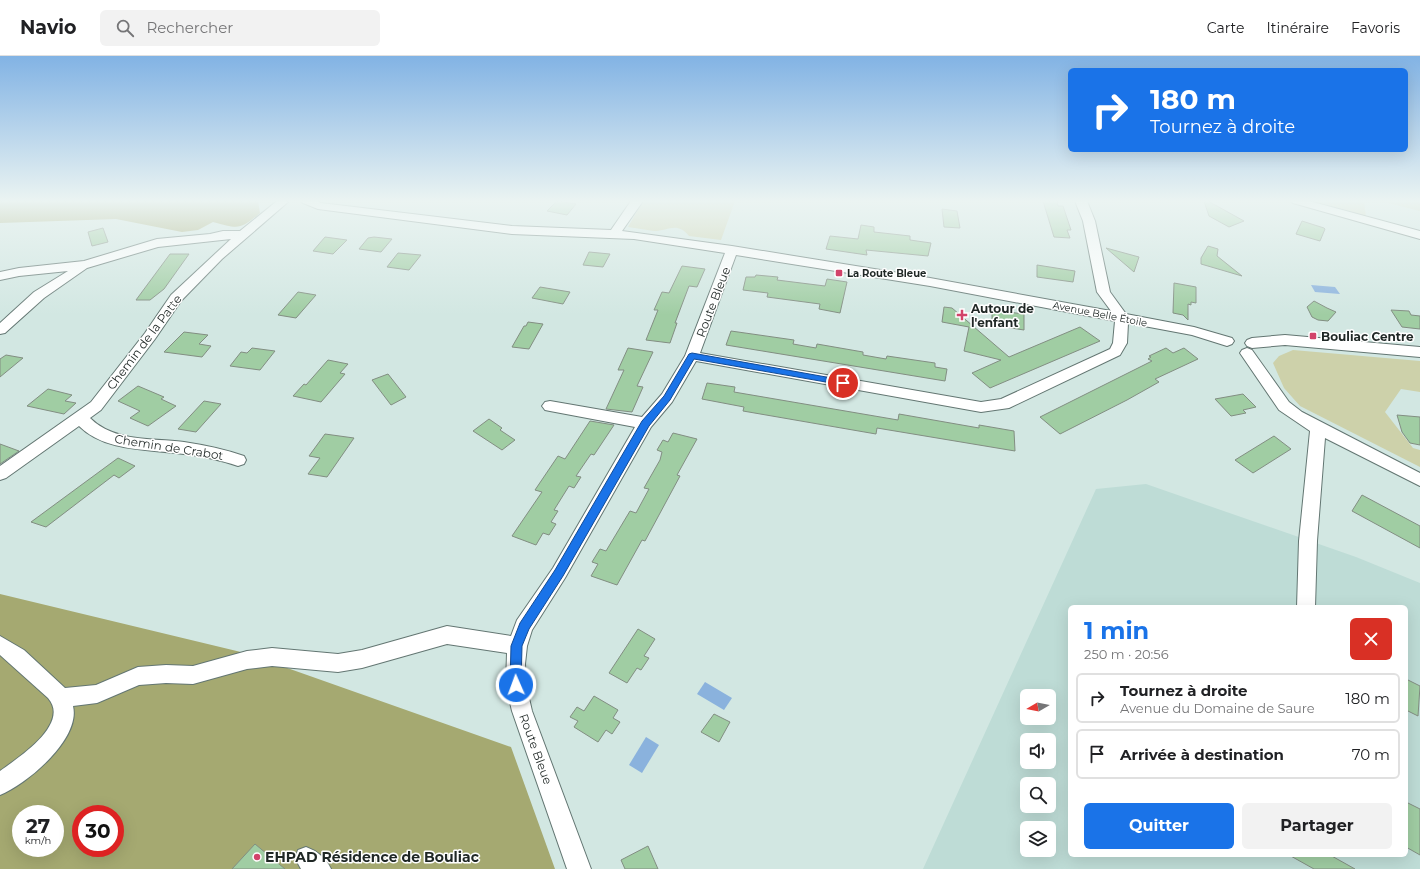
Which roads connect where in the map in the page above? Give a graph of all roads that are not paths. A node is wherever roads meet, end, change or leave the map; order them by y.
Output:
1 (200, 239) edge
2 (237, 239) edge
3 (655, 239) edge
4 (1093, 239) edge
5 (732, 250) junction
6 (85, 265) junction
7 (0, 276) edge
8 (1122, 319) junction
9 (0, 330) edge
10 (1250, 348) junction
11 (1420, 352) edge
12 (692, 356) junction
13 (550, 406) dead end
14 (81, 418) junction
15 (646, 423) junction
16 (1318, 428) junction
17 (238, 460) dead end
18 (0, 474) edge
19 (1420, 480) edge
20 (1306, 605) edge
21 (0, 645) edge
22 (517, 646) junction
23 (61, 698) junction
24 (0, 784) edge
25 (579, 869) edge

1 - 6 street
2 - 14 street, Chemin de la Patte
3 - 5 street, Avenue Belle Étoile
4 - 8 street
5 - 8 street, Avenue Belle Étoile
5 - 12 street, Route Bleue
6 - 7 street
6 - 9 street
8 - 10 street, Avenue Belle Étoile
8 - 12 street
10 - 11 street
10 - 16 street
12 - 15 street, Route Bleue
13 - 15 street
14 - 17 street, Chemin de Crabot
14 - 18 street, Chemin de la Patte
15 - 22 street, Route Bleue
16 - 19 street
16 - 20 street
21 - 23 street
22 - 23 street
22 - 25 street, Route Bleue
23 - 24 street

